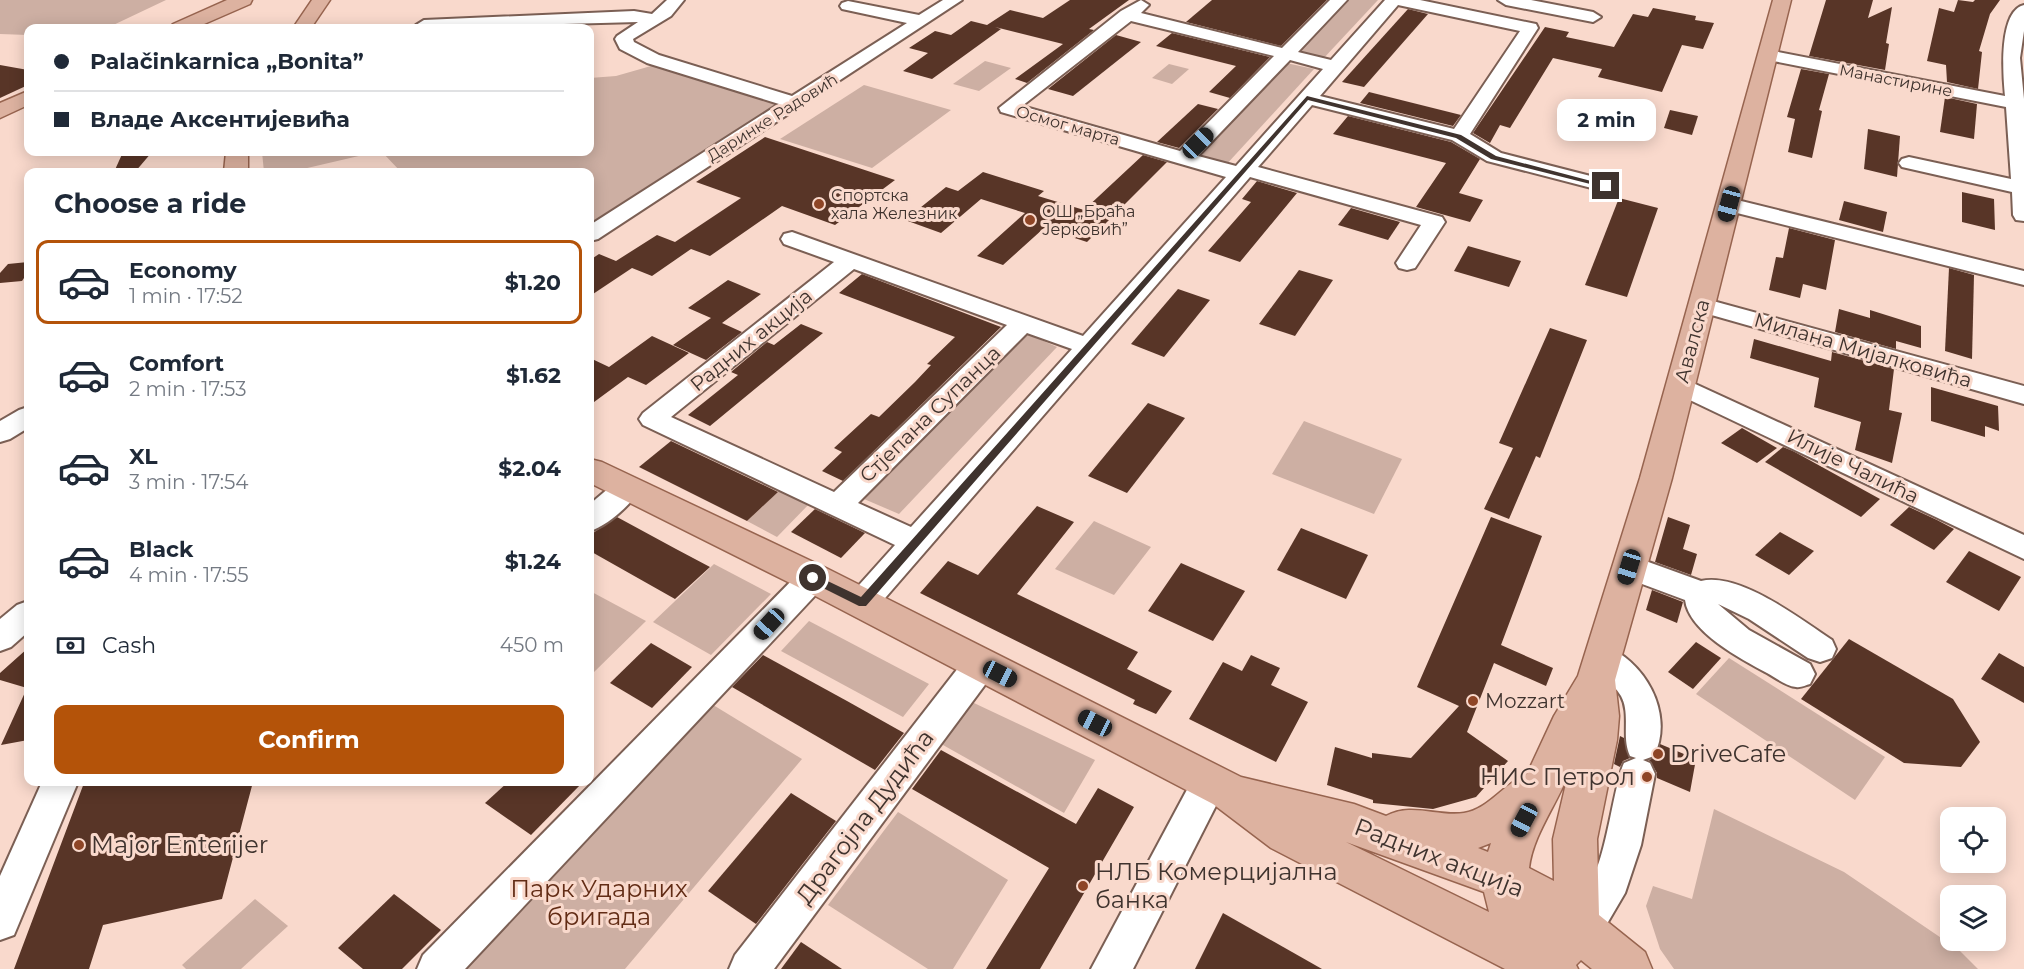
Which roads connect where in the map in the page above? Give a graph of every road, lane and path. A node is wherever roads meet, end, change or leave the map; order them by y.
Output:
1 (243, 0) edge
2 (321, 0) edge
3 (676, 0) edge
4 (879, 0) edge
5 (954, 0) edge
6 (1147, 0) edge
7 (1339, 0) edge
8 (1396, 0) edge
9 (1506, 0) edge
10 (1778, 1) edge
11 (848, 6) dead end
12 (2024, 10) edge
13 (891, 14) junction
14 (1127, 15) junction
15 (1593, 18) dead end
16 (654, 20) junction
17 (922, 21) junction
18 (189, 24) edge
19 (305, 24) edge
20 (447, 24) edge
21 (1286, 54) junction
22 (1768, 55) junction
23 (1334, 66) junction
24 (1307, 98) junction
25 (24, 99) edge
26 (794, 103) junction
27 (2019, 104) edge
28 (0, 111) edge
29 (1459, 136) junction
30 (1184, 158) junction
31 (1909, 163) dead end
32 (1242, 171) junction
33 (1606, 186) dead end
34 (2022, 188) junction
35 (1729, 204) junction
36 (2024, 215) edge
37 (594, 231) edge
38 (792, 238) dead end
39 (850, 261) junction
40 (1407, 263) dead end
41 (2024, 278) edge
42 (1702, 305) junction
43 (1023, 323) junction
44 (1088, 346) junction
45 (1680, 385) junction
46 (2024, 396) edge
47 (24, 418) edge
48 (0, 433) edge
49 (594, 472) edge
50 (626, 489) junction
51 (838, 505) junction
52 (594, 517) edge
53 (916, 542) junction
54 (2024, 548) edge
55 (1629, 567) junction
56 (813, 578) junction
57 (1700, 593) junction
58 (862, 603) junction
59 (24, 617) edge
60 (0, 638) edge
61 (1820, 649) dead end
62 (981, 664) junction
63 (1599, 669) junction
64 (1798, 674) dead end
65 (1545, 781) junction
66 (58, 786) edge
67 (1219, 787) junction
68 (1354, 824) junction
69 (1505, 879) junction
70 (1576, 918) junction
71 (0, 921) edge
72 (1546, 966) edge
73 (437, 969) edge
74 (749, 969) edge
75 (1111, 969) edge
76 (1628, 969) edge

1 - 18 main road
2 - 19 main road
3 - 16 street
4 - 13 street
5 - 17 street, Даринке Радовић
6 - 14 street, Осмог марта
7 - 21 street
8 - 23 street
8 - 29 street
9 - 15 street
10 - 22 main road, Авалска
11 - 13 street
12 - 27 street
13 - 17 street
14 - 21 street
14 - 30 street, Осмог марта
16 - 20 street
16 - 26 street
17 - 26 street, Даринке Радовић
21 - 23 street
21 - 30 street
22 - 27 street, Манастирине
22 - 35 main road, Авалска
23 - 24 street
24 - 29 street
24 - 32 street
25 - 28 main road
26 - 37 street, Даринке Радовић
27 - 34 street
29 - 33 street
30 - 32 street, Осмог марта
31 - 34 street
32 - 40 street
32 - 44 street
34 - 36 street
35 - 41 street
35 - 42 main road, Авалска
38 - 39 street, Стјепана Супанца
39 - 43 street, Стјепана Супанца
39 - 51 street, Радних акција
42 - 45 main road, Авалска
42 - 46 street, Милана Мијалковића
43 - 44 street, Стјепана Супанца
43 - 51 street, Стјепана Супанца
44 - 53 street
45 - 54 street, Илије Чалића
45 - 55 main road, Авалска
47 - 48 street
49 - 50 main road, Радних акција
50 - 52 street
50 - 56 main road, Радних акција
51 - 53 street
53 - 58 street
55 - 57 street
55 - 63 main road, Авалска
56 - 58 main road, Радних акција
56 - 73 street
57 - 61 street
57 - 64 street
58 - 62 main road, Радних акција
59 - 60 street
62 - 67 main road, Радних акција
62 - 74 street, Драгојла Дудића
63 - 65 main road, Авалска
63 - 70 main road, Авалска
63 - 70 street
65 - 68 main road
65 - 69 main road, Авалска
66 - 71 street
67 - 68 main road, Радних акција
67 - 72 main road, Радних акција
67 - 75 street
68 - 69 main road, Радних акција
69 - 70 main road, Радних акција
69 - 72 main road
70 - 72 main road
70 - 76 main road, Радних акција

